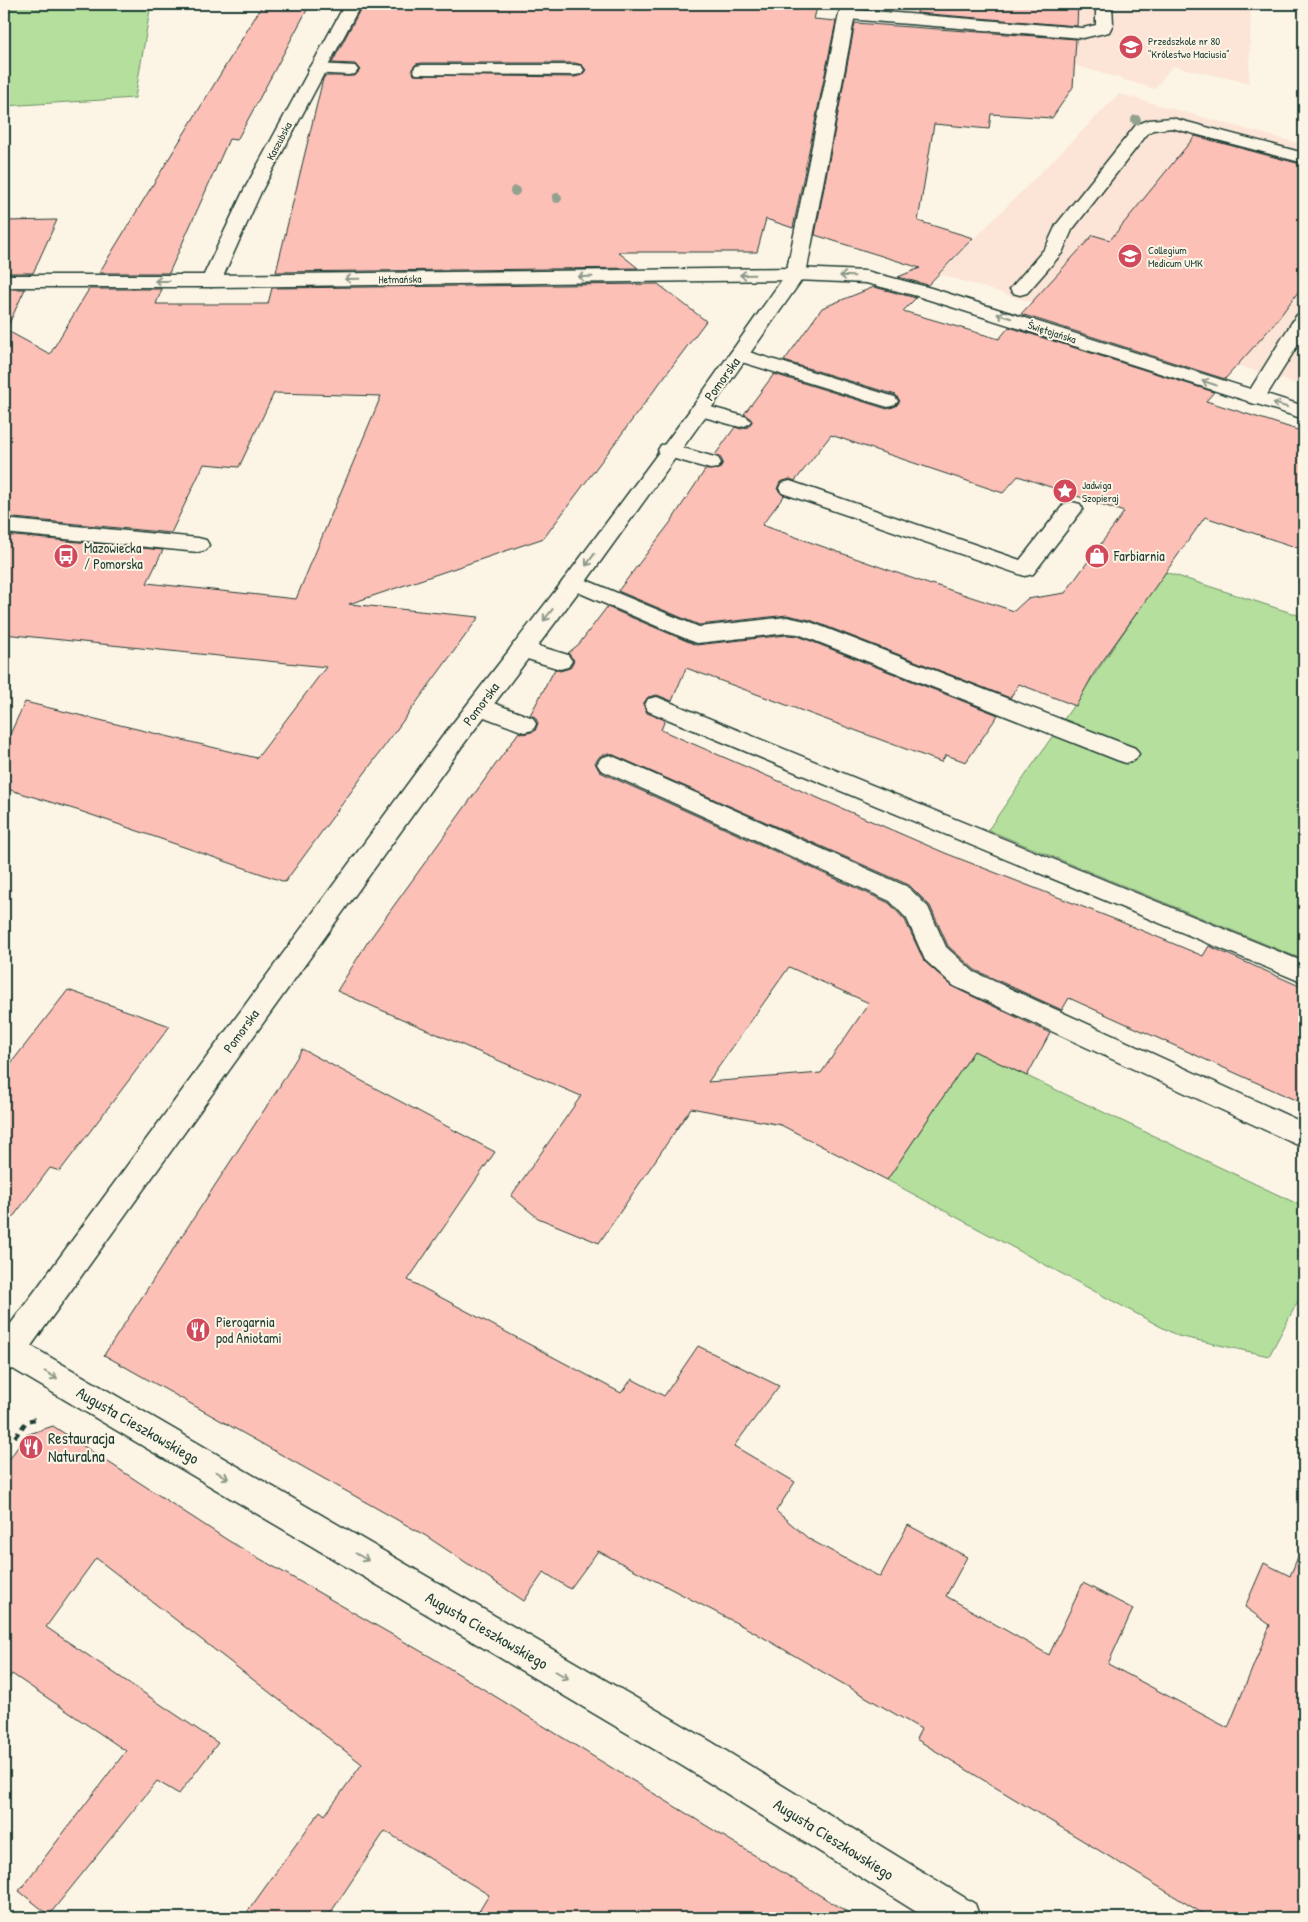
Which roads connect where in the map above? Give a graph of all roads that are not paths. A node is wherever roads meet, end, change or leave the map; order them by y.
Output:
1 (354, 4) edge
2 (1104, 4) edge
3 (848, 9) edge
4 (317, 69) junction
5 (349, 70) dead end
6 (422, 70) dead end
7 (575, 70) dead end
8 (1304, 158) edge
9 (796, 274) junction
10 (4, 280) edge
11 (211, 281) junction
12 (1020, 290) dead end
13 (1304, 319) edge
14 (739, 355) junction
15 (1255, 398) junction
16 (888, 401) dead end
17 (700, 410) junction
18 (1304, 413) edge
19 (740, 421) dead end
20 (669, 450) junction
21 (710, 462) dead end
22 (790, 488) dead end
23 (1072, 509) dead end
24 (4, 526) edge
25 (198, 545) dead end
26 (574, 582) junction
27 (522, 649) junction
28 (560, 661) dead end
29 (657, 705) dead end
30 (480, 706) junction
31 (524, 724) dead end
32 (1126, 754) dead end
33 (610, 764) dead end
34 (1304, 973) edge
35 (1304, 1136) edge
36 (6, 1352) edge
37 (960, 1918) edge

1 - 4 street, Kaszubska
2 - 3 street
3 - 9 street, Pomorska
4 - 5 street
4 - 11 street, Kaszubska
6 - 7 street
8 - 12 street
9 -> 11 street, Hetmańska
9 - 14 street, Pomorska
15 -> 9 street, Świętojańska
11 -> 10 street, Hetmańska
13 - 15 street
14 - 16 street
14 - 17 street, Pomorska
18 -> 15 street, Świętojańska
17 - 19 street
17 - 20 street, Pomorska
20 - 21 street
20 -> 26 street, Pomorska
22 - 23 street
24 - 25 street
26 -> 27 street, Pomorska
26 - 32 street
27 - 28 street
27 - 30 street, Pomorska
29 - 34 street
30 - 31 street
30 - 36 street, Pomorska
33 - 35 street
36 -> 37 street, Augusta Cieszkowskiego

